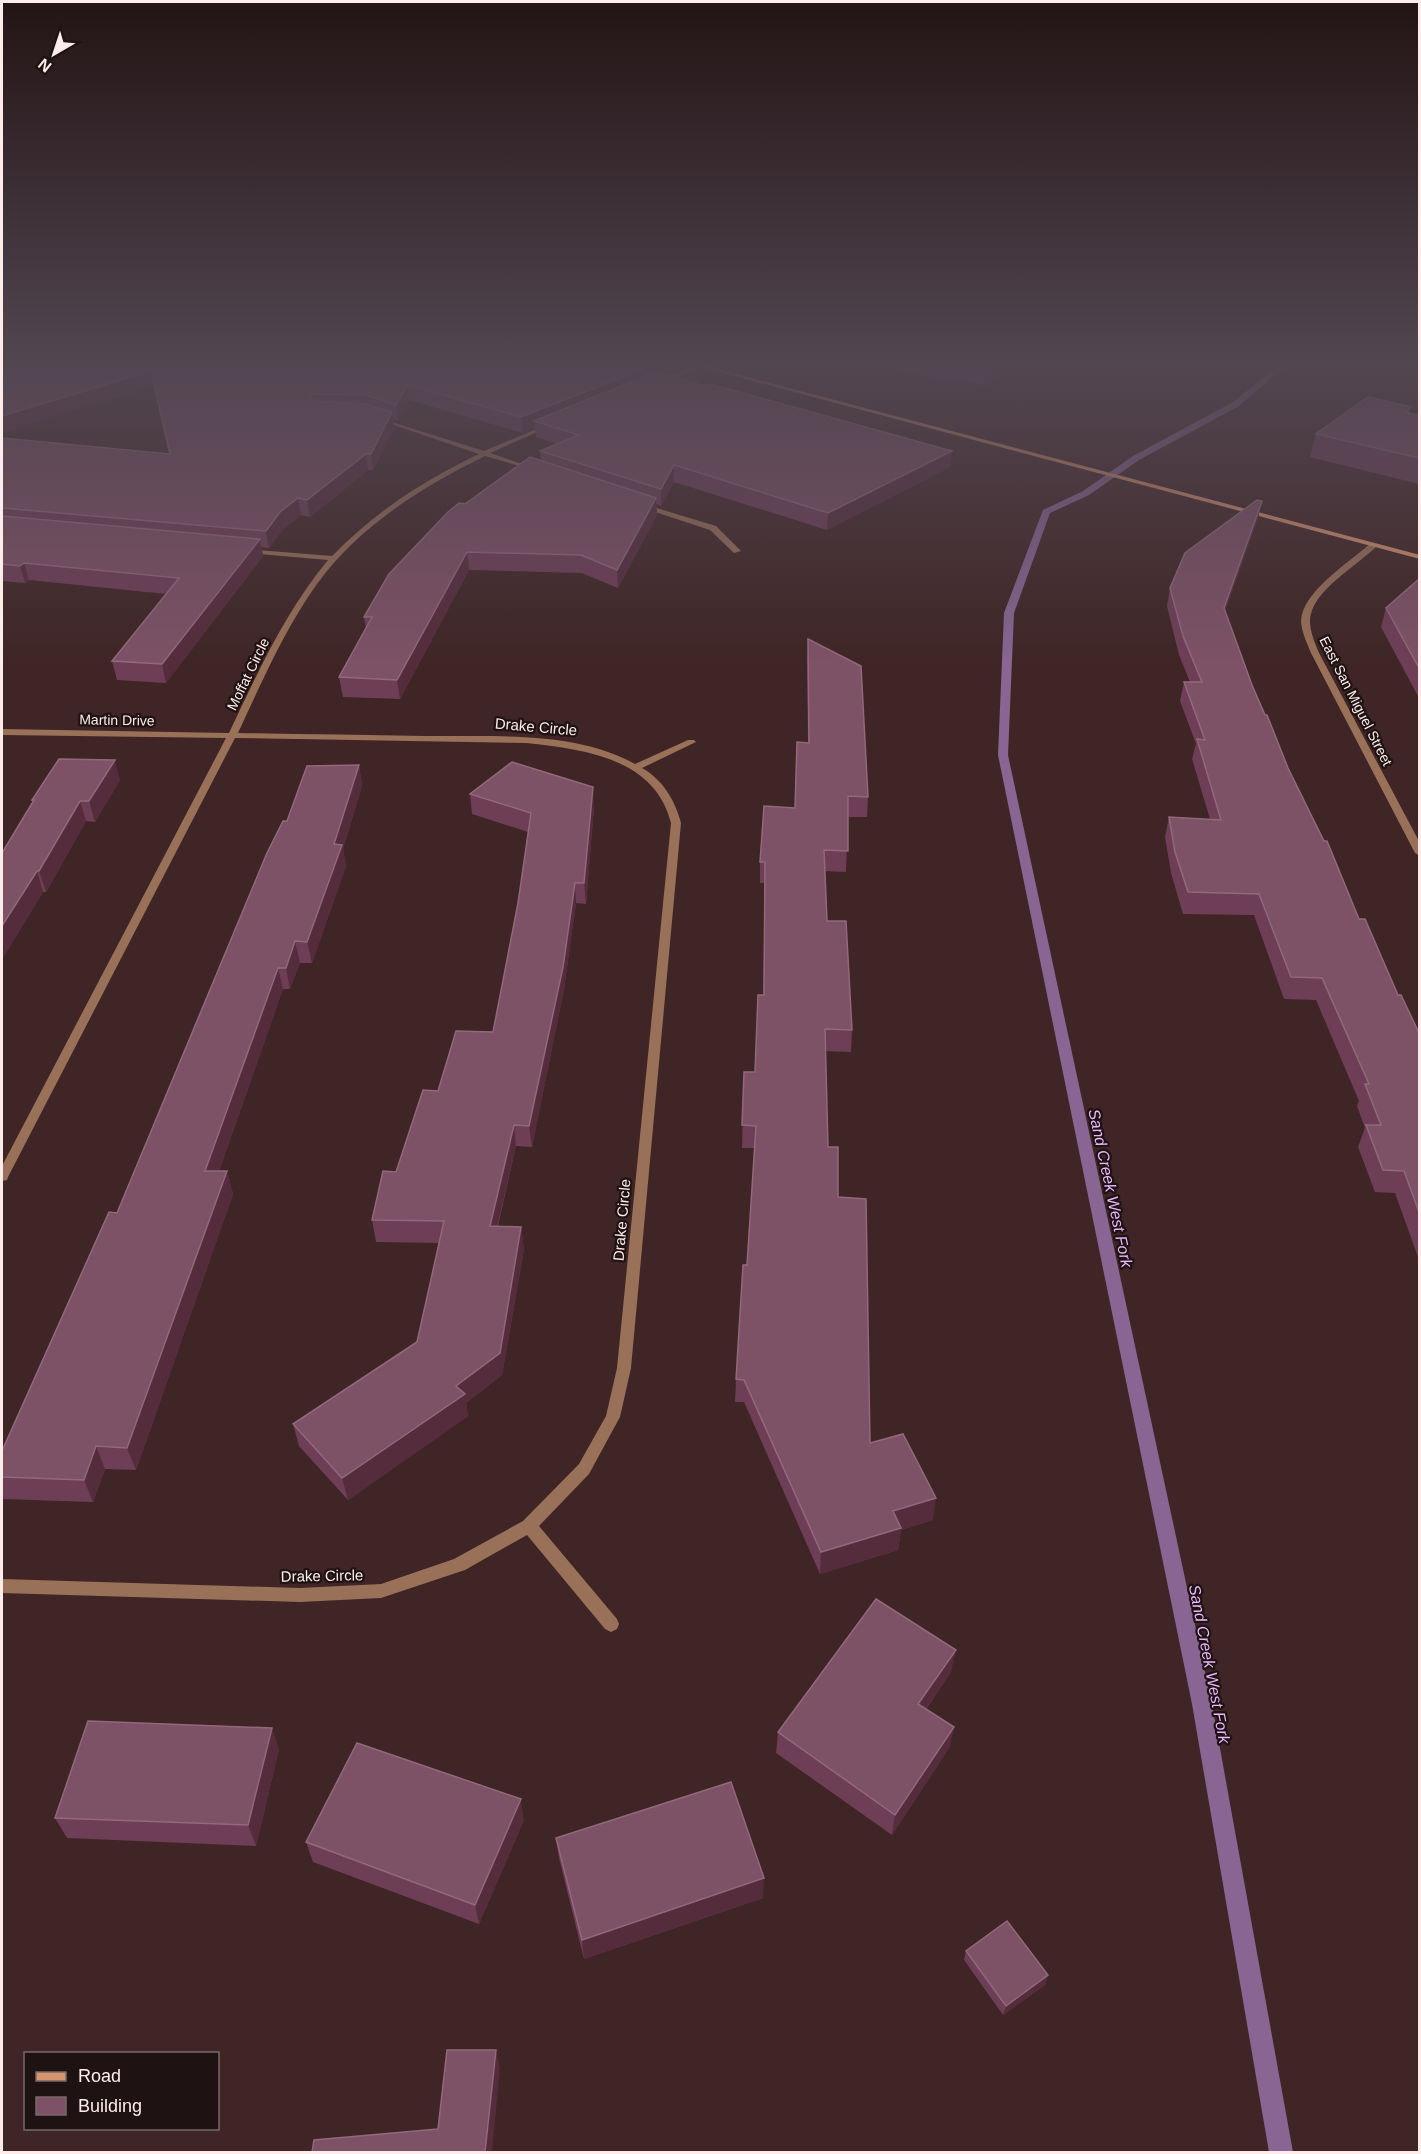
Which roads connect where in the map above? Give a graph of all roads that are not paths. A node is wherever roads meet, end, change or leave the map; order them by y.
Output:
1 (464, 463) edge
2 (512, 463) edge
3 (1063, 463) edge
4 (540, 472) edge
5 (637, 503) edge
6 (1374, 545) junction
7 (234, 549) edge
8 (737, 551) dead end
9 (1419, 557) edge
10 (333, 558) junction
11 (2, 732) edge
12 (232, 736) junction
13 (691, 742) dead end
14 (635, 768) junction
15 (1419, 853) edge
16 (2, 1177) edge
17 (530, 1526) junction
18 (2, 1586) edge
19 (611, 1623) dead end

1 - 10 street, Moffat Circle
2 - 4 street
3 - 6 main road
5 - 8 street
6 - 9 main road
6 - 15 street, East San Miguel Street
7 - 10 street
10 - 12 street, Moffat Circle
11 - 12 street, Martin Drive
12 - 14 street, Drake Circle
12 - 16 street, Moffat Circle
13 - 14 street
14 - 17 street, Drake Circle
17 - 18 street, Drake Circle
17 - 19 street

